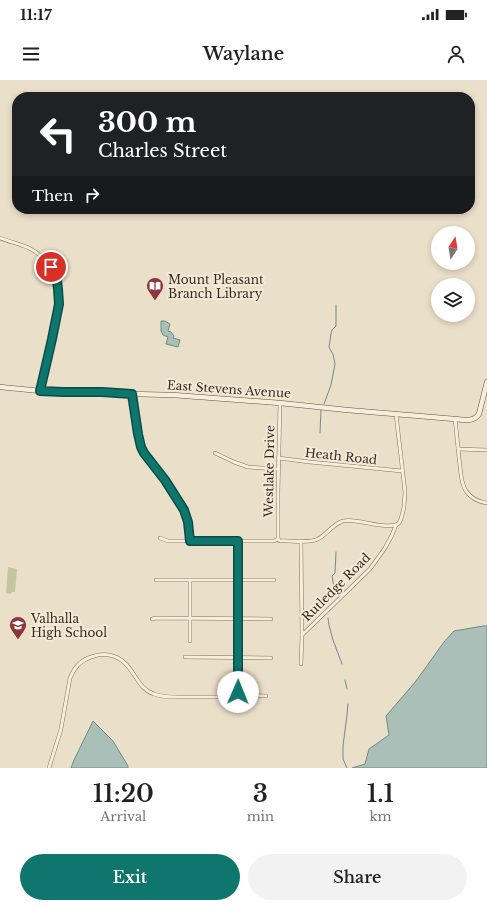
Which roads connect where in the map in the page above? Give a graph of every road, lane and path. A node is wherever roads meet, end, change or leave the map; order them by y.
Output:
1 (0, 238) edge
2 (487, 382) edge
3 (0, 387) edge
4 (486, 389) edge
5 (40, 391) junction
6 (132, 394) junction
7 (280, 403) junction
8 (396, 414) junction
9 (455, 419) junction
10 (458, 449) junction
11 (487, 450) edge
12 (215, 454) dead end
13 (278, 458) junction
14 (278, 469) junction
15 (402, 471) junction
16 (487, 503) edge
17 (396, 525) junction
18 (160, 538) dead end
19 (278, 539) junction
20 (190, 541) junction
21 (238, 541) junction
22 (301, 542) junction
23 (156, 580) dead end
24 (190, 580) junction
25 (238, 580) junction
26 (274, 580) dead end
27 (152, 619) dead end
28 (190, 619) junction
29 (238, 619) junction
30 (271, 620) dead end
31 (302, 635) junction
32 (190, 641) dead end
33 (185, 657) dead end
34 (238, 658) junction
35 (271, 658) dead end
36 (301, 664) dead end
37 (236, 695) junction
38 (266, 696) dead end
39 (49, 768) edge

1 - 5 street
2 - 4 street
3 - 5 street, East Stevens Avenue
4 - 9 street
5 - 6 street, East Stevens Avenue
6 - 7 street, East Stevens Avenue
6 - 20 street
7 - 8 street, East Stevens Avenue
7 - 13 street, Westlake Drive
8 - 9 street, East Stevens Avenue
8 - 15 street, Rutledge Road
9 - 10 street
10 - 11 street
10 - 16 street
12 - 14 street
13 - 14 street, Westlake Drive
13 - 15 street, Heath Road
14 - 19 street, Westlake Drive
15 - 17 street, Rutledge Road
17 - 22 street
17 - 31 street, Rutledge Road
18 - 20 street
19 - 21 street
19 - 22 street
20 - 21 street
21 - 25 street
22 - 31 street
23 - 24 street
24 - 25 street
24 - 28 street
25 - 26 street
25 - 29 street
27 - 28 street
28 - 29 street
28 - 32 street
29 - 30 street
29 - 34 street
31 - 36 street
33 - 34 street
34 - 35 street
34 - 37 street
37 - 38 street
37 - 39 street

